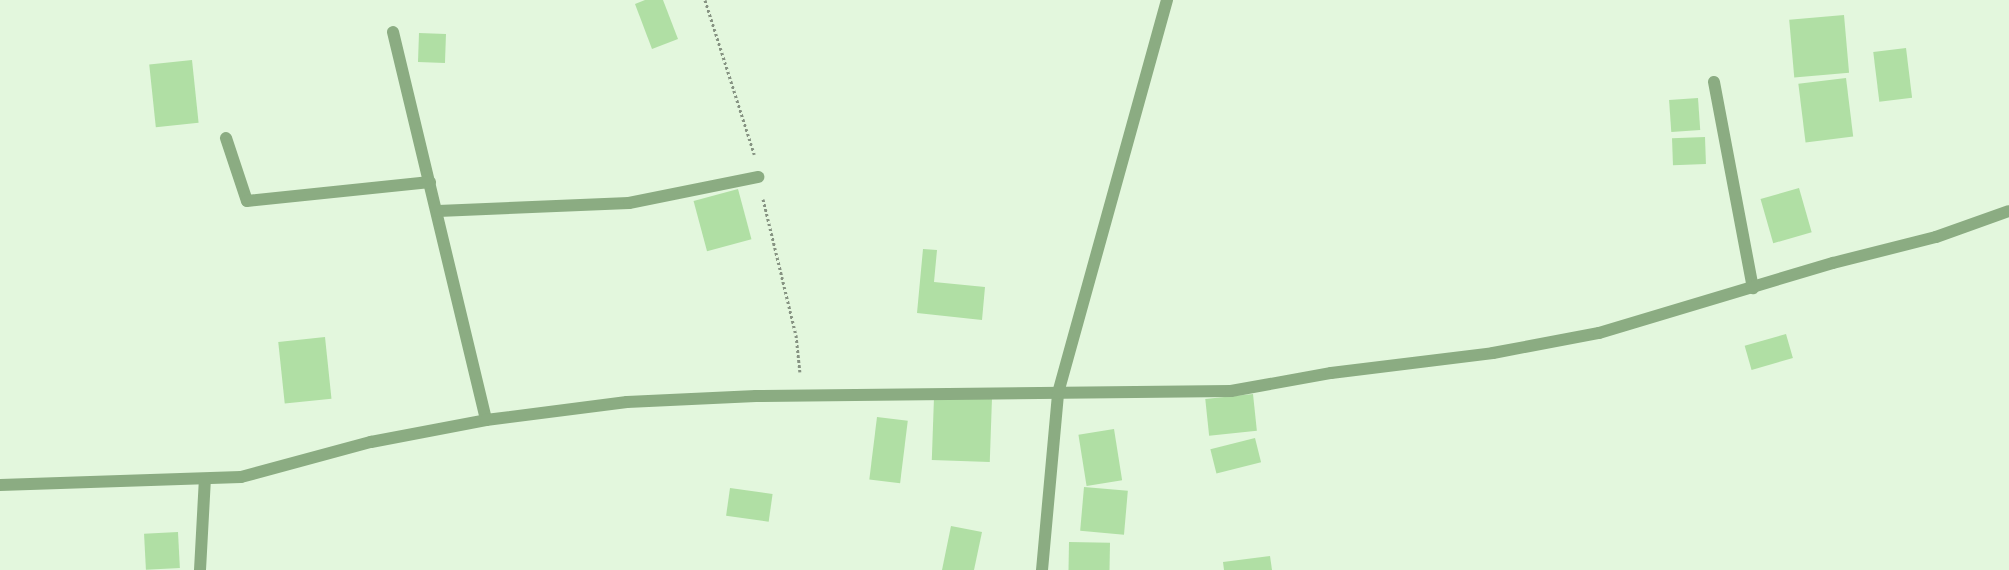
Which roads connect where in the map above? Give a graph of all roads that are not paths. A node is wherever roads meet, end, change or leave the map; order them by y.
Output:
1 (1167, 0) edge
2 (393, 32) dead end
3 (1714, 82) dead end
4 (226, 138) dead end
5 (758, 177) dead end
6 (430, 182) junction
7 (438, 211) junction
8 (2009, 211) edge
9 (1753, 288) junction
10 (1058, 393) junction
11 (486, 420) junction
12 (205, 479) junction
13 (0, 485) edge
14 (200, 570) edge
15 (1042, 570) edge

1 - 10 street
2 - 6 street
3 - 9 street
4 - 6 street
5 - 7 street
6 - 7 street
7 - 11 street
8 - 9 street
9 - 10 street
10 - 11 street
10 - 15 street
11 - 12 street
12 - 13 street
12 - 14 street

